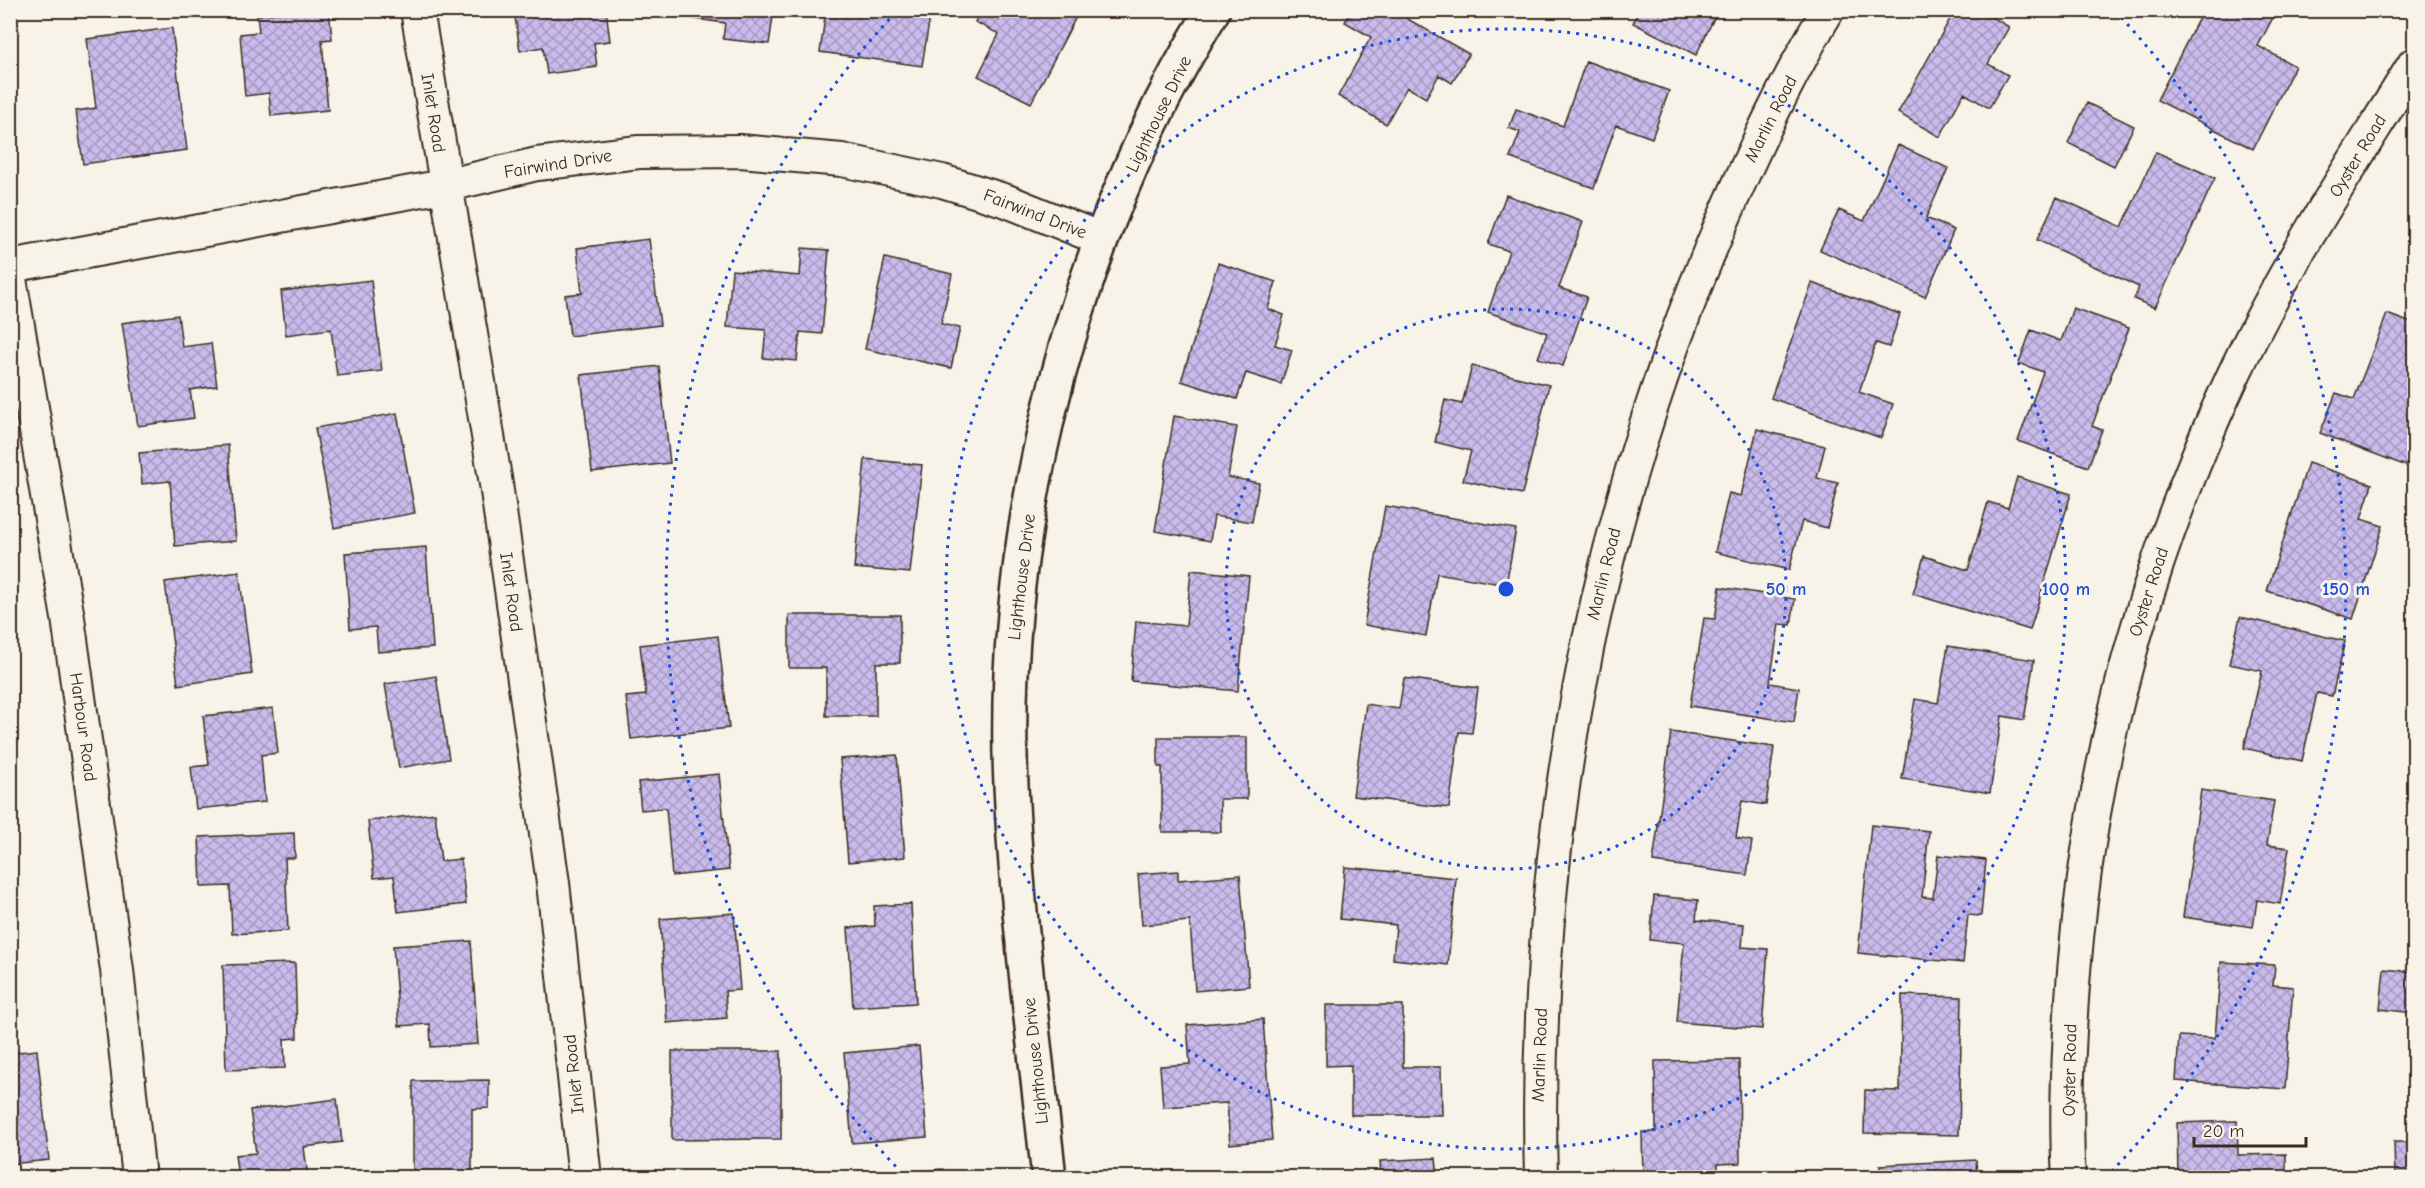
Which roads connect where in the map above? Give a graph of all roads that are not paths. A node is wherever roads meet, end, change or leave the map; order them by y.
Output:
1 (417, 10) edge
2 (1213, 10) edge
3 (1828, 10) edge
4 (2415, 63) edge
5 (444, 186) junction
6 (1101, 239) junction
7 (10, 266) edge
8 (10, 279) edge
9 (139, 1178) edge
10 (585, 1178) edge
11 (1049, 1178) edge
12 (1540, 1178) edge
13 (2069, 1178) edge

1 - 5 street, Inlet Road
2 - 6 street, Lighthouse Drive
3 - 12 street, Marlin Road
4 - 13 street, Oyster Road
5 - 6 street, Fairwind Drive
5 - 7 street, Fairwind Drive
5 - 10 street, Inlet Road
6 - 11 street, Lighthouse Drive
8 - 9 street, Harbour Road

